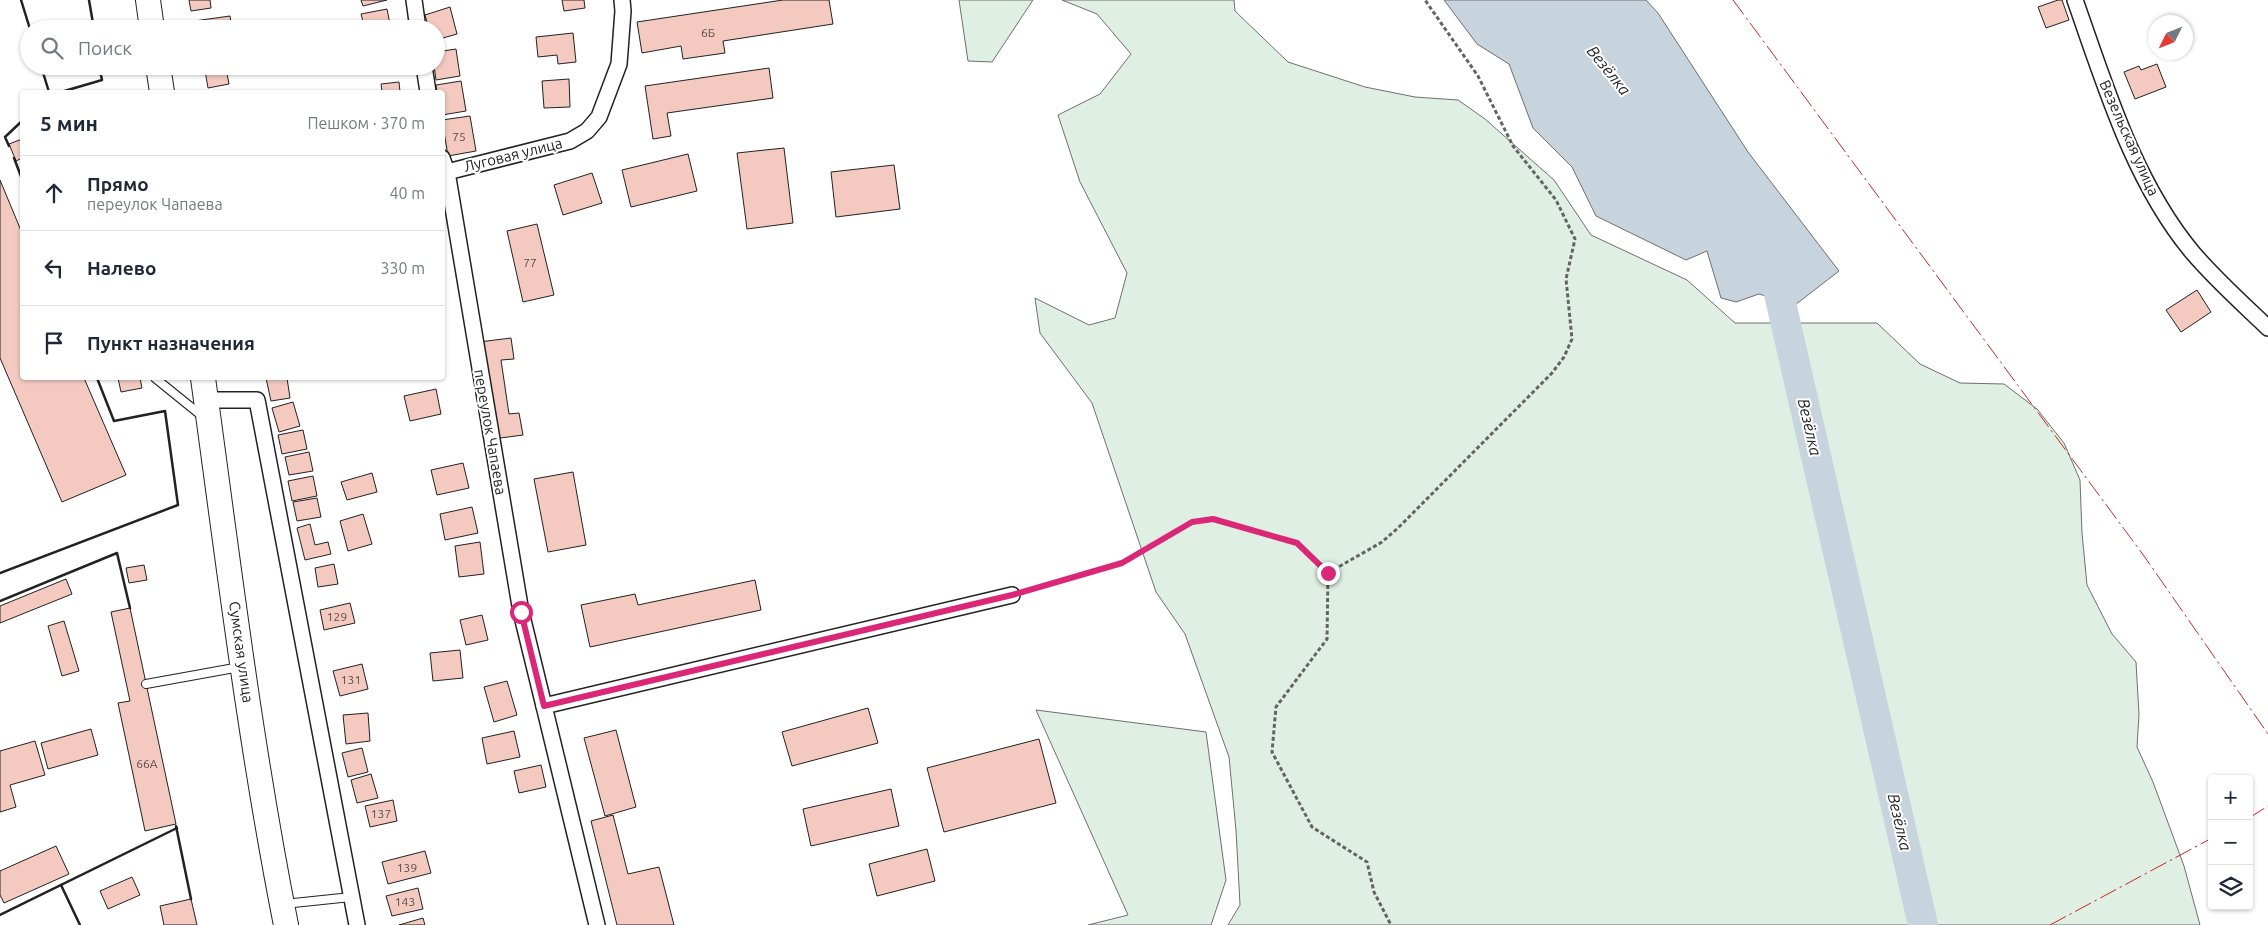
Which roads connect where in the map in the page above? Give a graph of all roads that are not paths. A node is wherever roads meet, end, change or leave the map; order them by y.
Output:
1 (148, 0) edge
2 (414, 0) edge
3 (622, 0) edge
4 (2075, 0) edge
5 (151, 20) edge
6 (417, 20) edge
7 (159, 75) edge
8 (425, 75) edge
9 (162, 90) edge
10 (428, 90) edge
11 (445, 165) edge
12 (2268, 328) edge
13 (160, 380) edge
14 (206, 400) edge
15 (1012, 595) road end
16 (242, 667) junction
17 (146, 684) dead end
18 (544, 706) junction
19 (351, 897) junction
20 (284, 915) edge
21 (357, 925) edge
22 (596, 925) edge

1 - 5 main road
2 - 6 street
3 - 11 street, Луговая улица
4 - 12 street, Везельская улица
7 - 9 main road
8 - 10 street
11 - 18 street, переулок Чапаева
13 - 14 lane
14 - 16 main road, Сумская улица
14 - 19 street
15 - 18 street
16 - 17 lane
16 - 20 main road, Сумская улица
18 - 22 street, переулок Чапаева
19 - 20 lane
19 - 21 street

